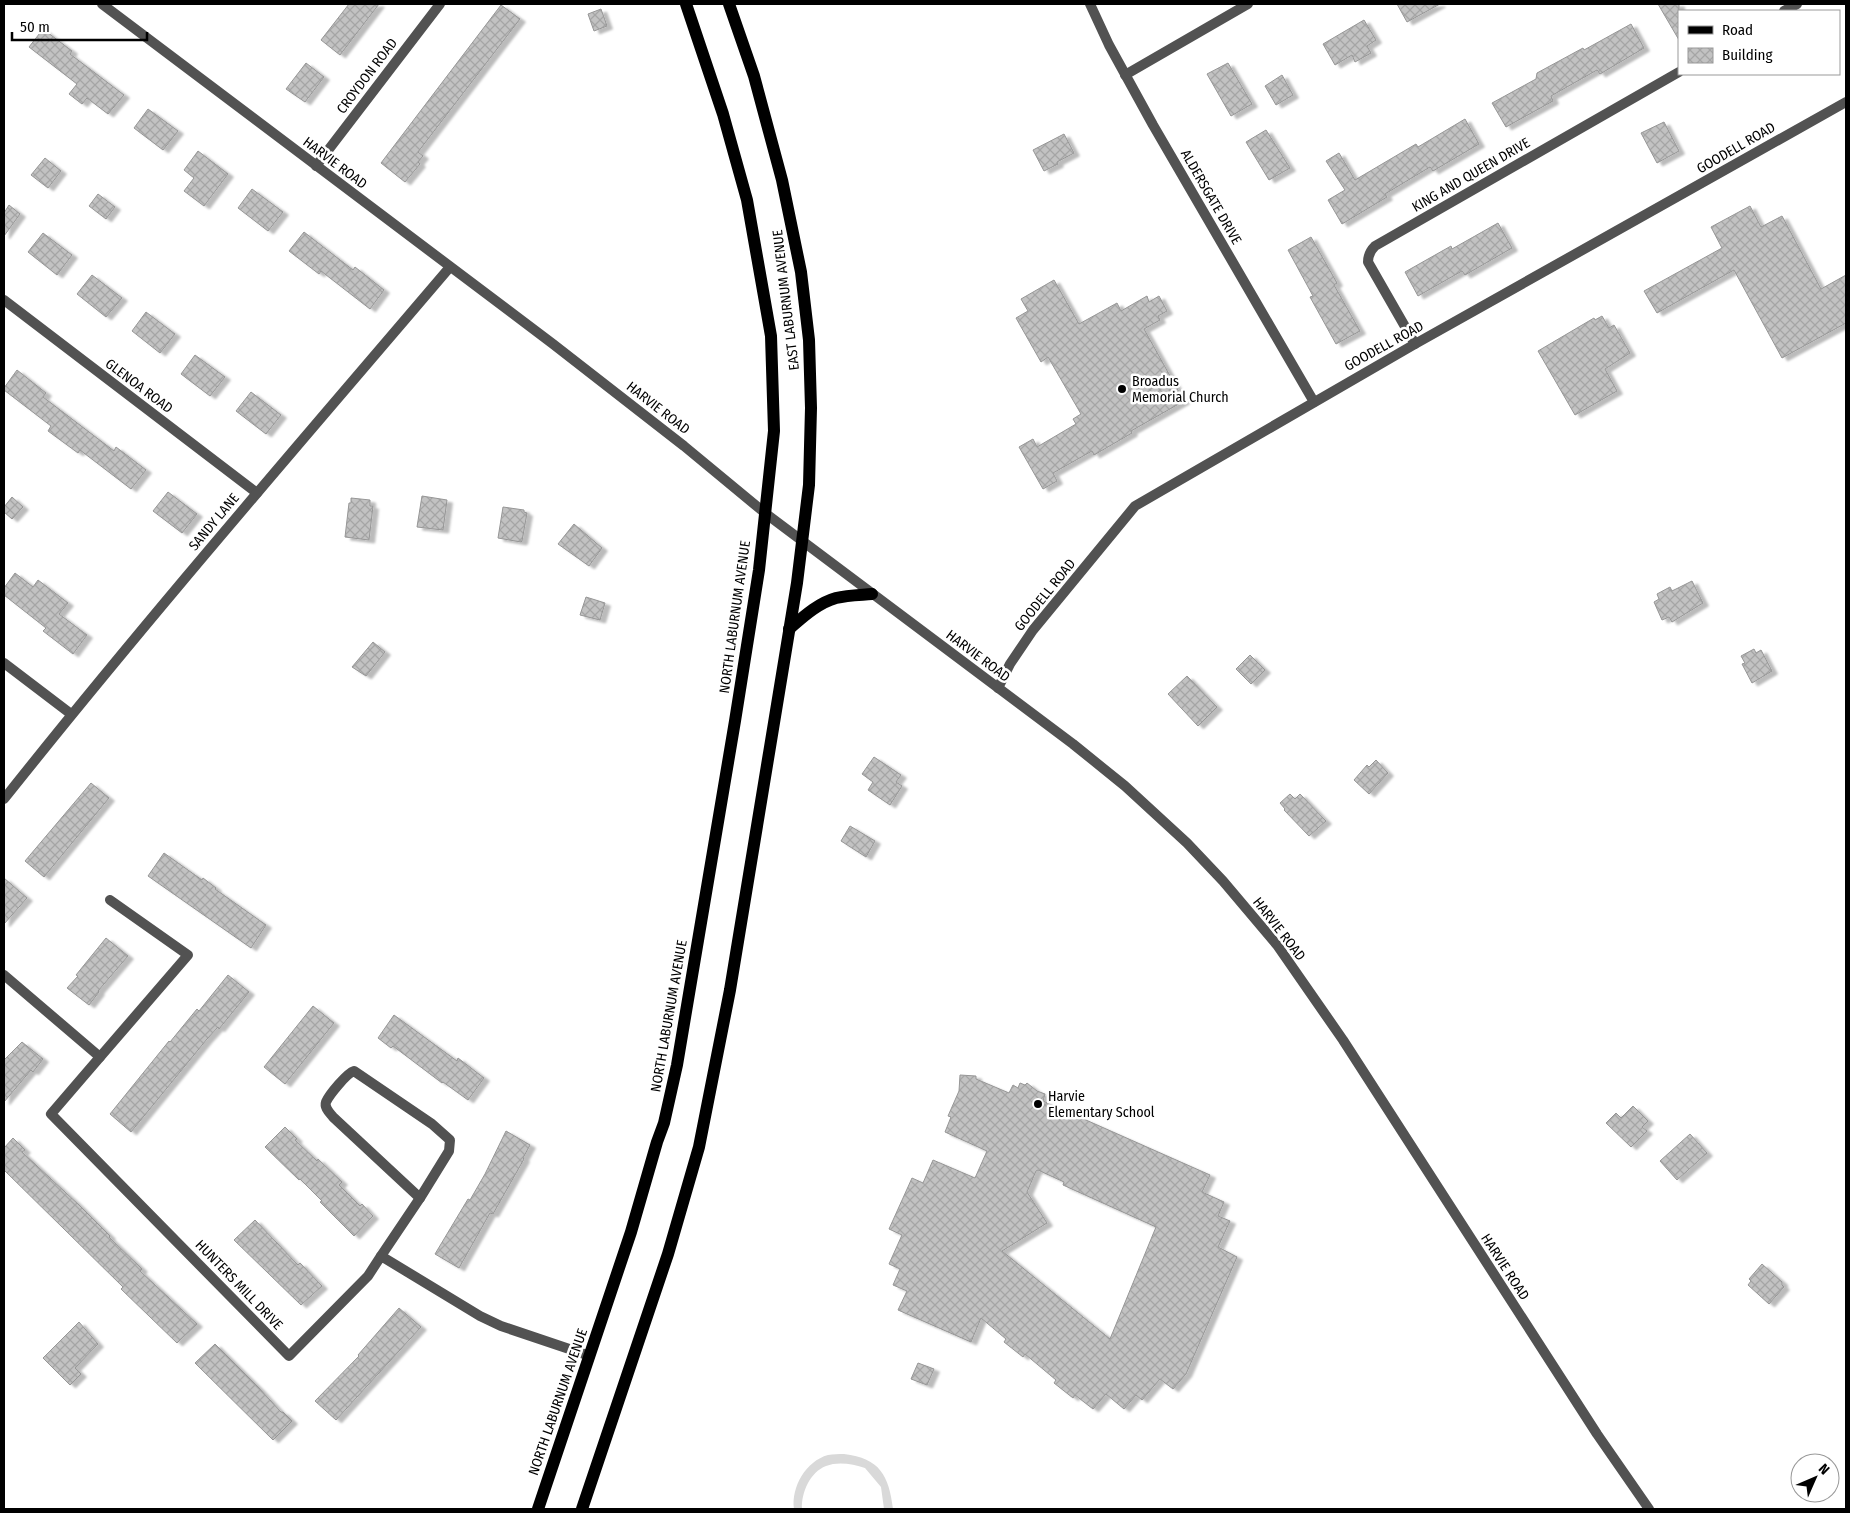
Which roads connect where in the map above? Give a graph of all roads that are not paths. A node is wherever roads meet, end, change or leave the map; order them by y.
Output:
1 (102, 4) edge
2 (440, 4) edge
3 (686, 4) edge
4 (729, 4) edge
5 (1090, 4) edge
6 (1248, 4) edge
7 (1797, 4) edge
8 (1786, 10) edge
9 (1678, 73) edge
10 (1125, 75) junction
11 (1846, 102) edge
12 (316, 166) junction
13 (450, 267) junction
14 (4, 300) edge
15 (1415, 344) junction
16 (1314, 402) junction
17 (257, 493) junction
18 (765, 513) junction
19 (802, 540) junction
20 (872, 594) junction
21 (789, 629) junction
22 (4, 663) edge
23 (998, 688) junction
24 (71, 714) junction
25 (4, 798) edge
26 (110, 900) dead end
27 (4, 975) edge
28 (100, 1057) junction
29 (420, 1198) junction
30 (382, 1256) junction
31 (590, 1356) junction
32 (538, 1509) edge
33 (582, 1509) edge
34 (1649, 1509) edge

1 - 12 street, HARVIE ROAD
2 - 12 street, CROYDON ROAD
3 - 18 main road, EAST LABURNUM AVENUE
4 - 19 main road, EAST LABURNUM AVENUE
5 - 10 street, ALDERSGATE DRIVE
6 - 10 street
7 - 8 street
9 - 15 street, KING AND QUEEN DRIVE
10 - 16 street, ALDERSGATE DRIVE
11 - 15 street, GOODELL ROAD
12 - 13 street, HARVIE ROAD
13 - 17 street, SANDY LANE
13 - 18 street, HARVIE ROAD
14 - 17 street, GLENOA ROAD
15 - 16 street, GOODELL ROAD
16 - 23 street, GOODELL ROAD
17 - 24 street, SANDY LANE
18 - 19 street, HARVIE ROAD
18 - 31 main road, NORTH LABURNUM AVENUE
19 - 20 street, HARVIE ROAD
19 - 21 main road
20 - 21 main road
20 - 23 street, HARVIE ROAD
21 - 33 main road
22 - 24 street
23 - 34 street, HARVIE ROAD
24 - 25 street, SANDY LANE
26 - 28 street
27 - 28 street
28 - 30 street, HUNTERS MILL DRIVE
29 - 29 street
29 - 30 street
30 - 31 street
31 - 32 main road, NORTH LABURNUM AVENUE

